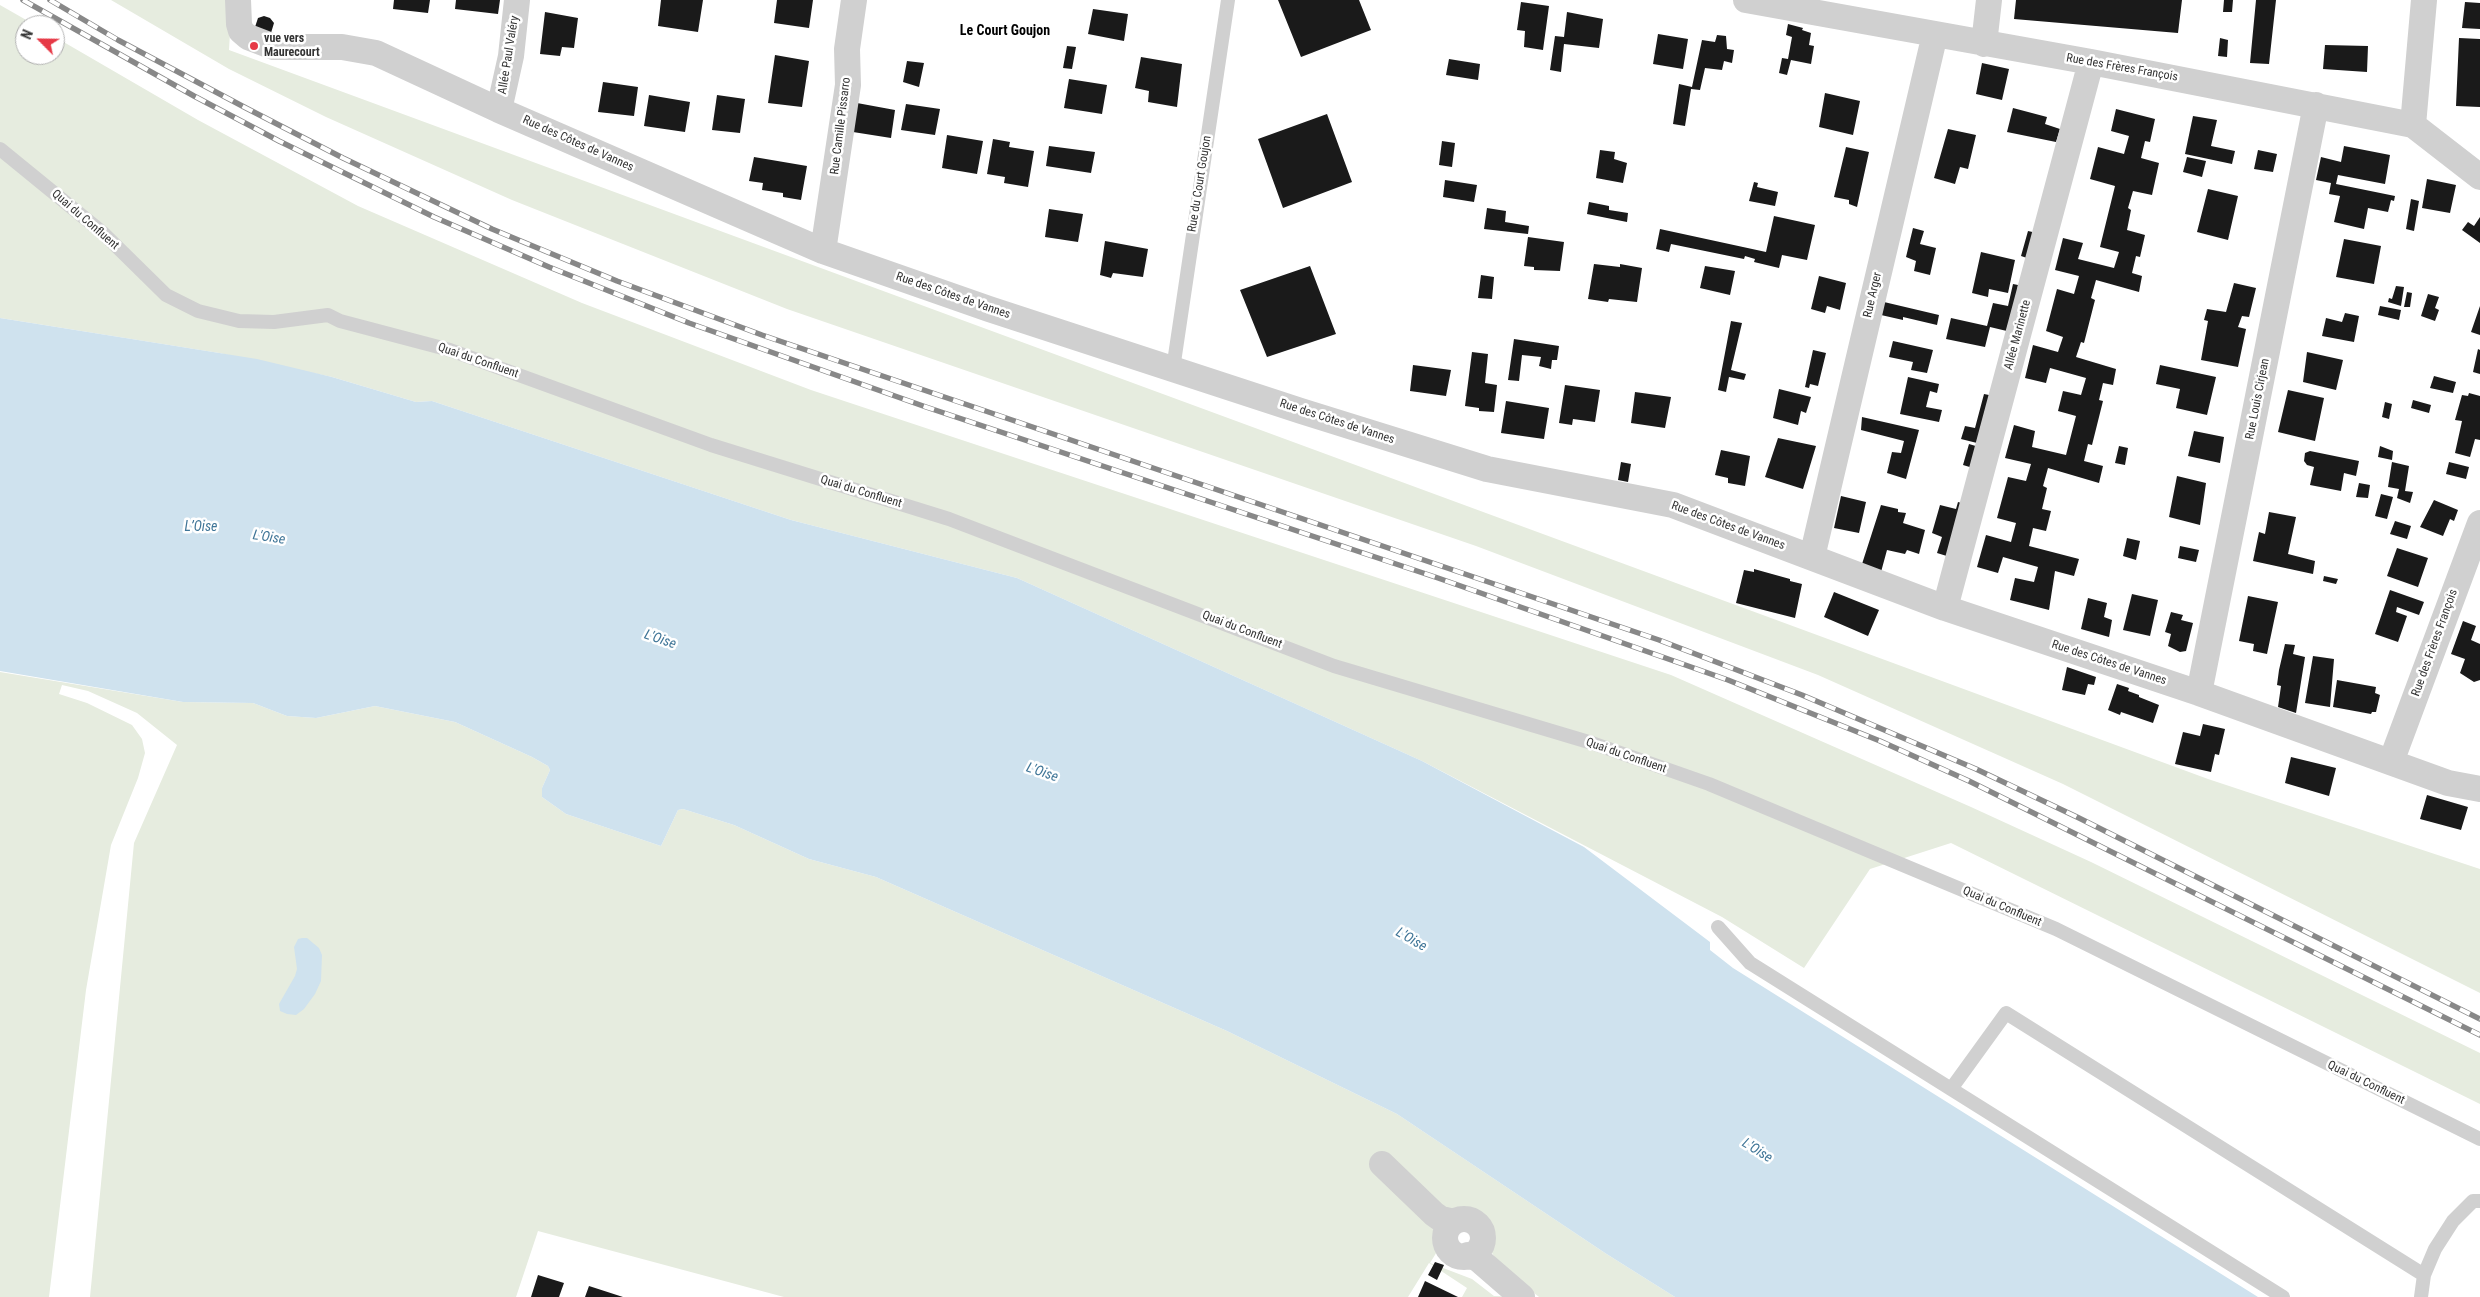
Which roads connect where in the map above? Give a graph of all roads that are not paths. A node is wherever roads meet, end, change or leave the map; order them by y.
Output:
1 (238, 0) edge
2 (517, 0) edge
3 (854, 0) edge
4 (1228, 0) edge
5 (1746, 0) edge
6 (1990, 0) edge
7 (2424, 0) edge
8 (1844, 10) edge
9 (1934, 34) junction
10 (1984, 44) junction
11 (2091, 62) junction
12 (2316, 105) junction
13 (499, 110) junction
14 (2413, 125) junction
15 (6, 153) edge
16 (2480, 177) edge
17 (823, 251) junction
18 (1172, 368) junction
19 (2480, 523) edge
20 (1812, 557) junction
21 (1945, 608) junction
22 (2200, 693) junction
23 (2391, 762) junction
24 (2480, 789) edge
25 (1718, 927) dead end
26 (1951, 1088) junction
27 (2480, 1139) edge
28 (1382, 1164) dead end
29 (2480, 1201) edge
30 (2424, 1275) junction
31 (1522, 1297) edge
32 (2283, 1297) edge
33 (2422, 1297) edge

1 - 13 street, Rue des Côtes de Vannes
2 - 13 street, Allée Paul Valéry
3 - 17 street, Rue Camille Pissarro
4 - 18 lane, Rue du Court Goujon
5 - 8 street, Rue des Frères François
6 - 10 street
7 - 14 street
8 - 9 street, Rue des Frères François
9 - 10 street, Rue des Frères François
9 - 20 street, Rue Arger
10 - 11 street, Rue des Frères François
11 - 12 street, Rue des Frères François
11 - 21 street, Allée Marinette
12 - 14 street, Rue des Frères François
12 - 22 street, Rue Louis Cirjean
13 - 17 street, Rue des Côtes de Vannes
14 - 16 street, Rue des Frères François
15 - 27 lane, Quai du Confluent
17 - 18 street, Rue des Côtes de Vannes
18 - 20 street, Rue des Côtes de Vannes
19 - 23 street, Rue des Frères François
20 - 21 street, Rue des Côtes de Vannes
21 - 22 street, Rue des Côtes de Vannes
22 - 23 street, Rue des Côtes de Vannes
23 - 24 street, Rue des Côtes de Vannes
25 - 26 lane
26 - 30 lane
26 - 32 lane
28 - 31 street
29 - 30 lane
30 - 33 lane

